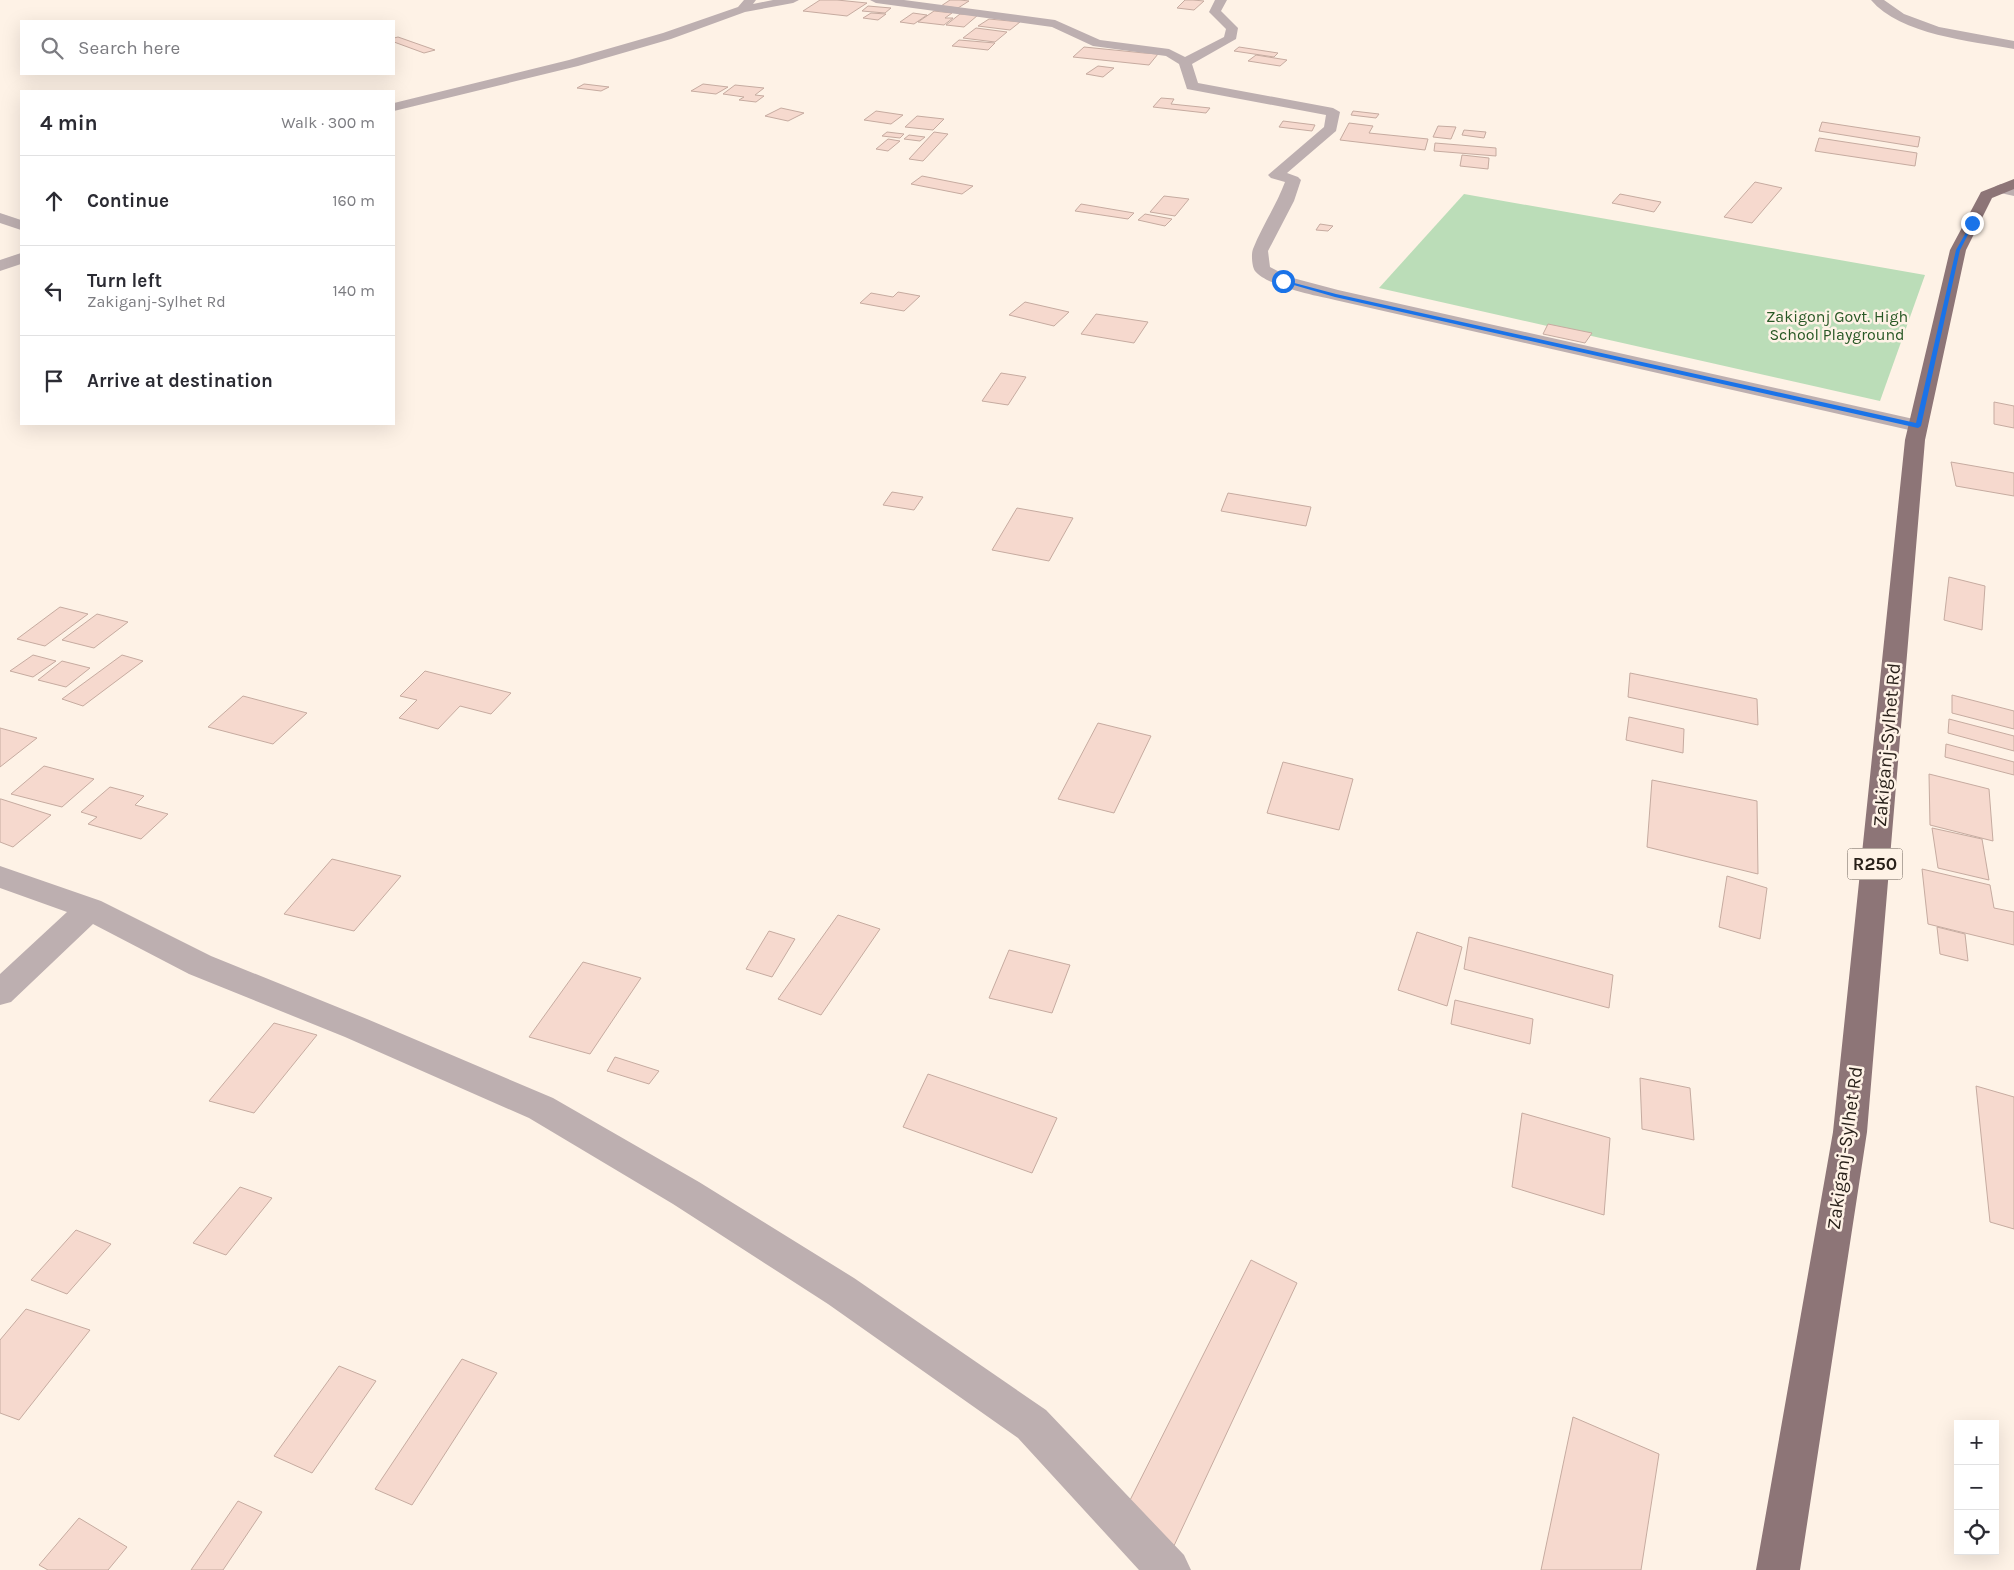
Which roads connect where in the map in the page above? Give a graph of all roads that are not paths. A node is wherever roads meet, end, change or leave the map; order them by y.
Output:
1 (793, 0) edge
2 (876, 0) edge
3 (1221, 0) edge
4 (1877, 0) edge
5 (746, 4) edge
6 (2014, 45) edge
7 (1185, 62) junction
8 (395, 107) edge
9 (2010, 188) edge
10 (0, 218) edge
11 (20, 225) edge
12 (20, 258) edge
13 (0, 266) edge
14 (1918, 426) junction
15 (0, 877) edge
16 (90, 910) junction
17 (0, 993) edge
18 (1169, 1570) edge
19 (1778, 1570) edge

1 - 5 street
2 - 7 street
3 - 7 street
4 - 6 street
5 - 8 street
7 - 14 street
9 - 14 main road, Zakiganj-Sylhet Rd / R250
10 - 11 street
12 - 13 street
14 - 19 main road, Zakiganj-Sylhet Rd / R250
15 - 16 street
16 - 17 street
16 - 18 street

